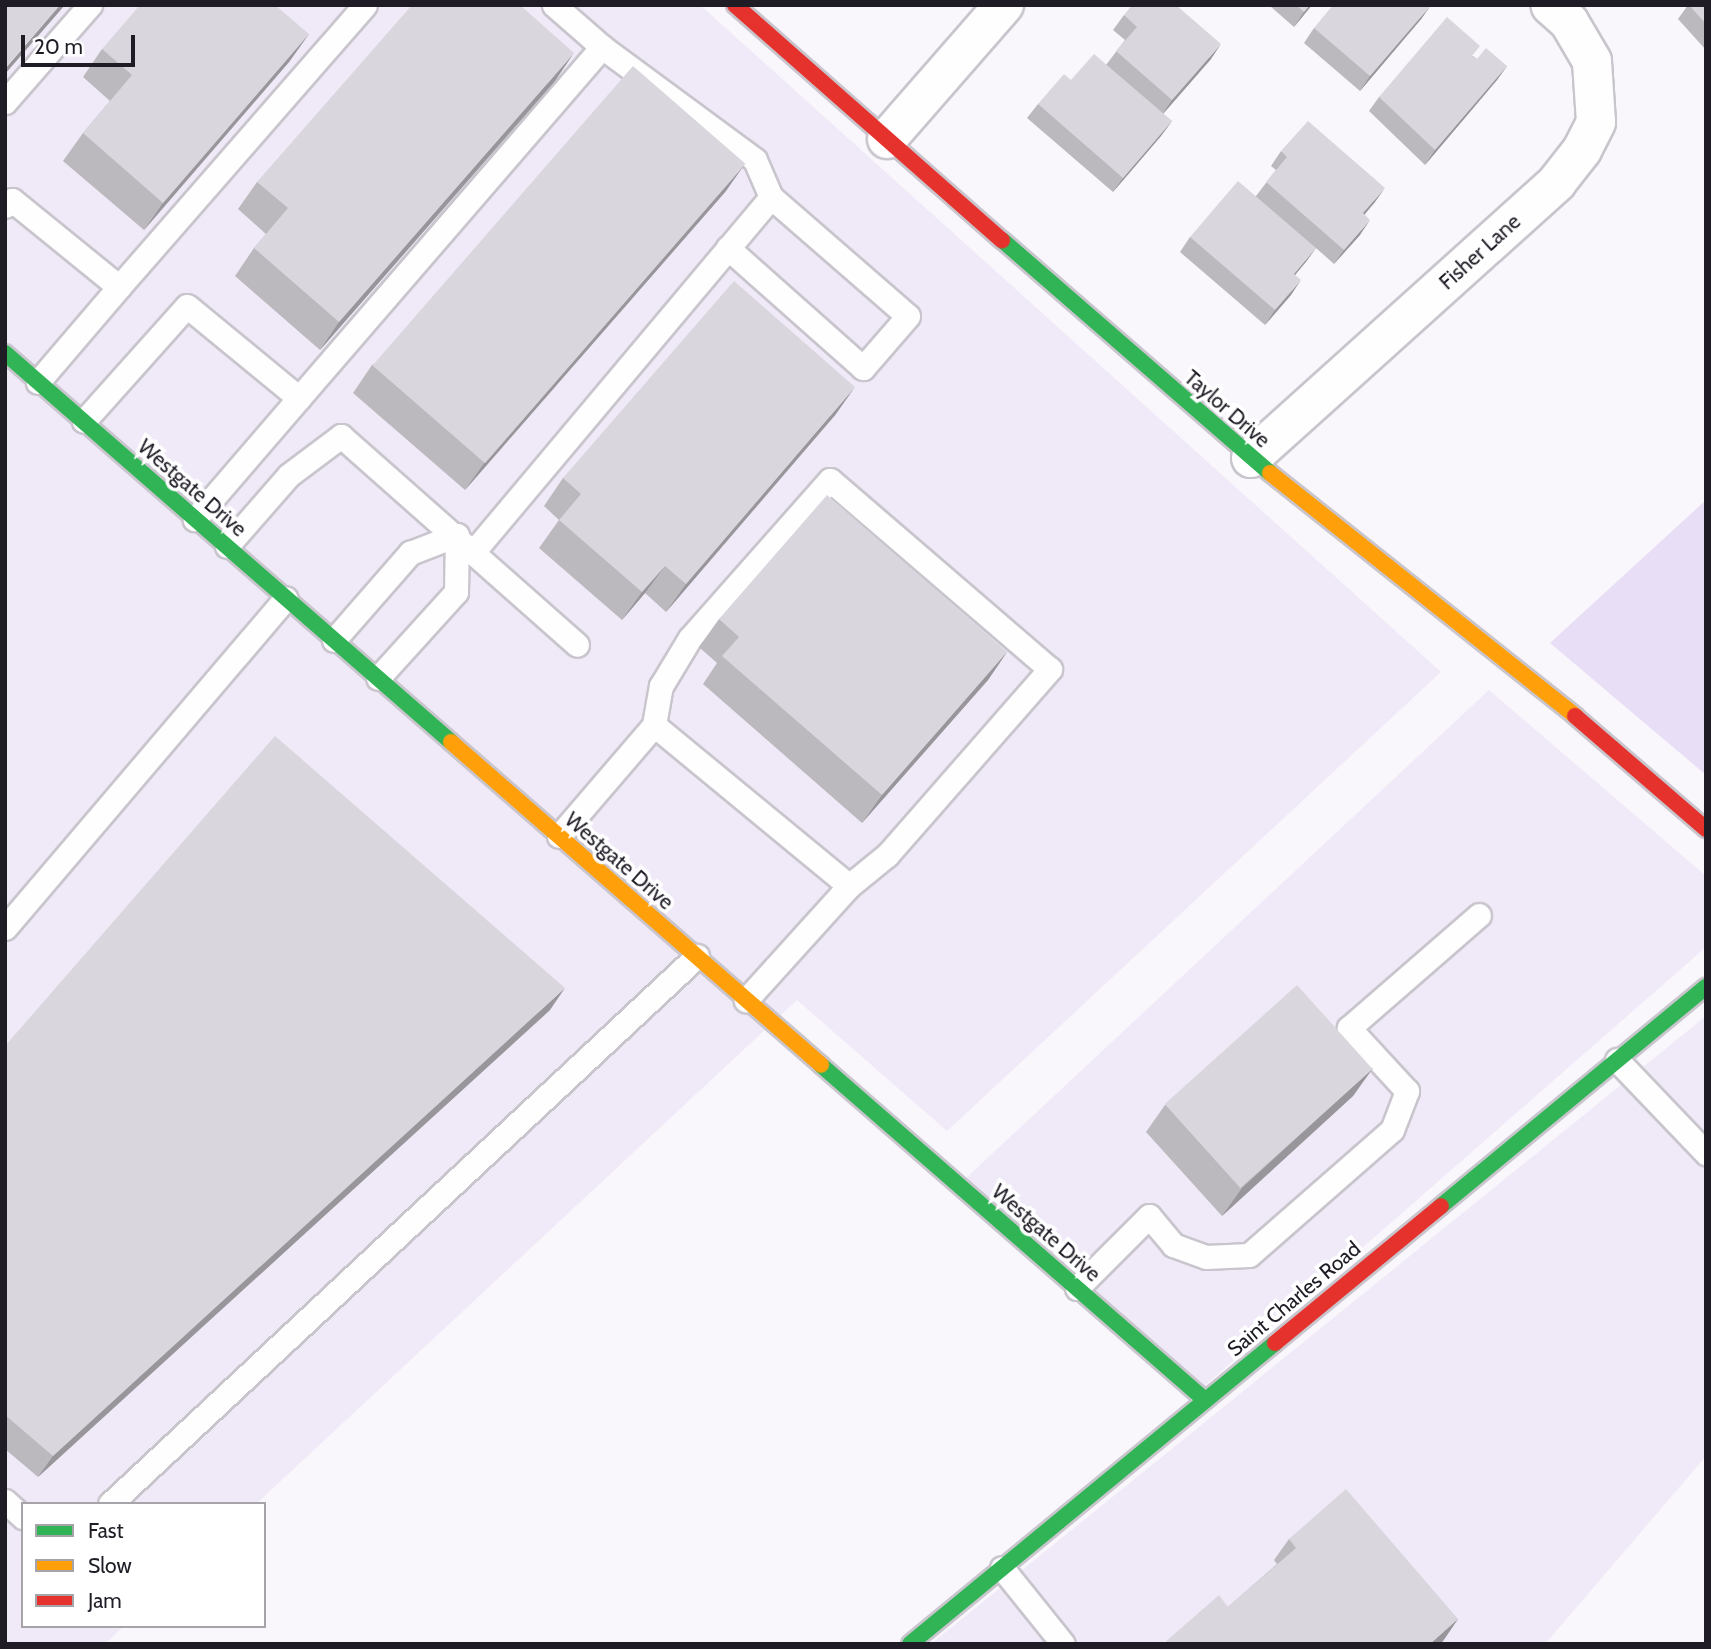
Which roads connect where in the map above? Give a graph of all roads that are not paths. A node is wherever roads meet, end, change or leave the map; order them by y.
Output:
1 (90, 5) edge
2 (365, 5) edge
3 (554, 5) edge
4 (735, 5) edge
5 (1004, 5) edge
6 (1549, 5) edge
7 (602, 47) junction
8 (5, 102) edge
9 (887, 139) junction
10 (771, 197) junction
11 (5, 206) edge
12 (728, 248) junction
13 (119, 287) junction
14 (5, 353) edge
15 (38, 382) junction
16 (299, 398) junction
17 (84, 421) junction
18 (1251, 458) junction
19 (195, 519) junction
20 (457, 535) junction
21 (227, 546) junction
22 (474, 551) junction
23 (286, 598) junction
24 (334, 640) junction
25 (578, 645) dead end
26 (378, 678) junction
27 (654, 724) junction
28 (1706, 829) edge
29 (558, 836) junction
30 (849, 886) junction
31 (1479, 915) dead end
32 (5, 928) edge
33 (697, 956) junction
34 (1706, 987) edge
35 (747, 1000) junction
36 (1616, 1060) junction
37 (1706, 1153) edge
38 (1077, 1288) junction
39 (1205, 1400) junction
40 (5, 1501) edge
41 (112, 1502) edge
42 (21, 1515) edge
43 (1002, 1568) junction
44 (910, 1644) edge
45 (1063, 1644) edge

1 - 8 lane
2 - 13 lane
3 - 7 lane
4 - 9 street, Taylor Drive
5 - 9 street
6 - 18 street, Fisher Lane
7 - 10 lane
7 - 16 lane
9 - 18 street, Taylor Drive
10 - 12 lane
10 - 12 lane
11 - 13 lane
12 - 22 lane
13 - 15 lane
14 - 15 street, Westgate Drive
15 - 17 street, Westgate Drive
16 - 17 lane
16 - 19 lane
17 - 19 street, Westgate Drive
18 - 28 street, Taylor Drive
19 - 21 street, Westgate Drive
20 - 21 lane
20 - 22 lane
20 - 24 lane
20 - 26 lane
21 - 23 street, Westgate Drive
22 - 25 lane
23 - 24 street, Westgate Drive
23 - 32 lane
24 - 26 street, Westgate Drive
26 - 29 street, Westgate Drive
27 - 29 lane
27 - 30 lane
27 - 30 lane
29 - 33 street, Westgate Drive
30 - 35 lane
31 - 38 lane
33 - 35 street, Westgate Drive
33 - 41 lane
34 - 36 street, Saint Charles Road
35 - 38 street, Westgate Drive
36 - 37 lane
36 - 39 street, Saint Charles Road
38 - 39 street, Westgate Drive
39 - 43 street, Saint Charles Road
40 - 42 lane
43 - 44 street, Saint Charles Road
43 - 45 lane

